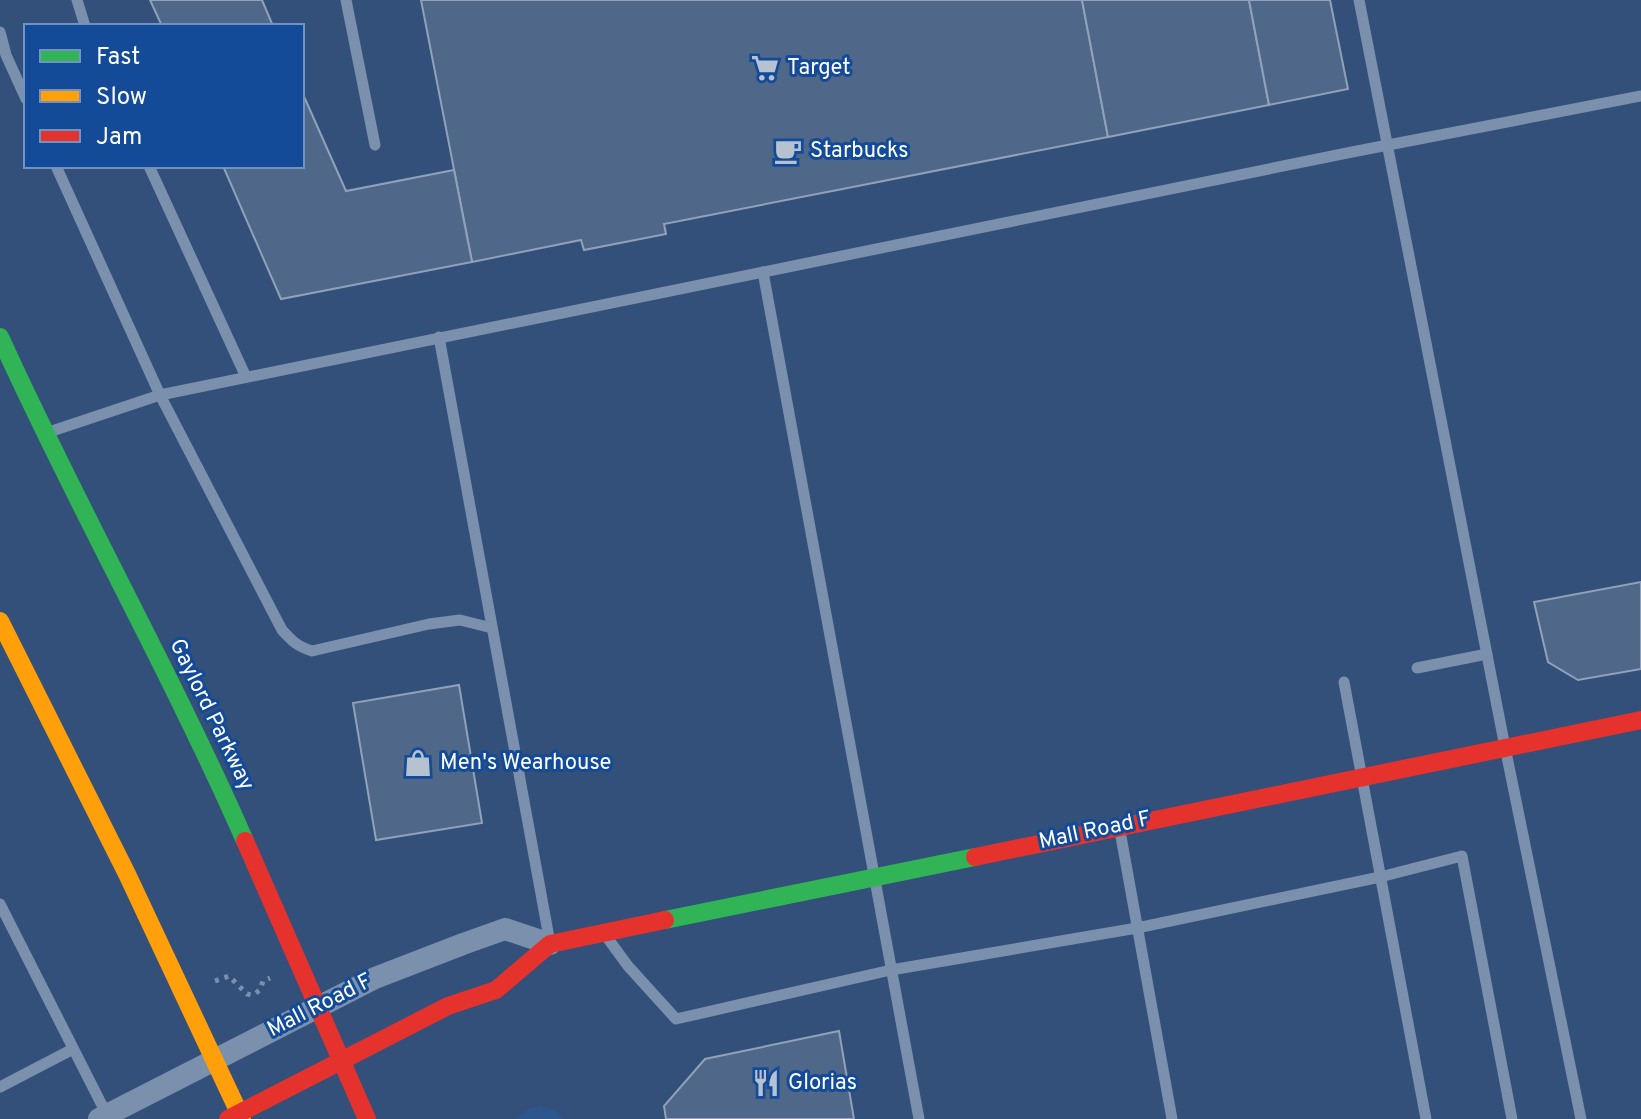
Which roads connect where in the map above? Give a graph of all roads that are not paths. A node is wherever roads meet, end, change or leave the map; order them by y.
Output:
1 (77, 0) edge
2 (346, 0) edge
3 (1359, 0) edge
4 (84, 24) edge
5 (0, 32) edge
6 (24, 95) edge
7 (1641, 96) edge
8 (375, 145) dead end
9 (1387, 145) junction
10 (57, 168) edge
11 (150, 168) edge
12 (763, 272) junction
13 (0, 337) edge
14 (439, 337) junction
15 (246, 377) junction
16 (160, 395) junction
17 (45, 433) junction
18 (0, 621) edge
19 (492, 628) junction
20 (1487, 654) junction
21 (1417, 668) dead end
22 (1344, 682) dead end
23 (1641, 720) edge
24 (1505, 747) junction
25 (1361, 777) junction
26 (1119, 826) junction
27 (874, 877) junction
28 (1380, 877) junction
29 (0, 904) edge
30 (1137, 928) junction
31 (603, 933) junction
32 (550, 944) junction
33 (891, 970) junction
34 (318, 1007) junction
35 (73, 1049) junction
36 (215, 1060) junction
37 (342, 1060) junction
38 (0, 1087) edge
39 (103, 1117) edge
40 (237, 1117) edge
41 (367, 1119) edge
42 (919, 1119) edge
43 (1172, 1119) edge
44 (1426, 1119) edge
45 (1512, 1119) edge
46 (1581, 1119) edge

1 - 4 lane
2 - 8 lane
3 - 9 lane
5 - 6 lane
7 - 9 lane
9 - 12 lane
9 - 20 lane
10 - 16 lane
11 - 15 lane
12 - 14 lane
12 - 27 lane
13 - 17 street, Gaylord Parkway
14 - 15 lane
14 - 19 lane
15 - 16 lane
16 - 17 lane
16 - 19 lane
17 - 34 street, Gaylord Parkway
18 - 36 street
19 - 32 lane
20 - 21 lane
20 - 24 lane
22 - 25 lane
23 - 24 street, Mall Road F
24 - 25 street, Mall Road F
24 - 46 lane
25 - 26 street, Mall Road F
25 - 28 lane
26 - 27 street, Mall Road F
26 - 30 lane
27 - 31 street, Mall Road F
27 - 33 lane
28 - 30 lane
28 - 44 lane
28 - 45 lane
29 - 35 lane
30 - 33 lane
30 - 43 lane
31 - 32 street, Mall Road F
31 - 33 lane
32 - 34 street, Mall Road F
32 - 37 street, Mall Road F
33 - 42 lane
34 - 36 street, Mall Road F
34 - 37 street, Gaylord Parkway
35 - 38 lane
35 - 39 lane
36 - 39 street, Mall Road F
36 - 40 street
37 - 40 street, Mall Road F
37 - 41 street, Gaylord Parkway

